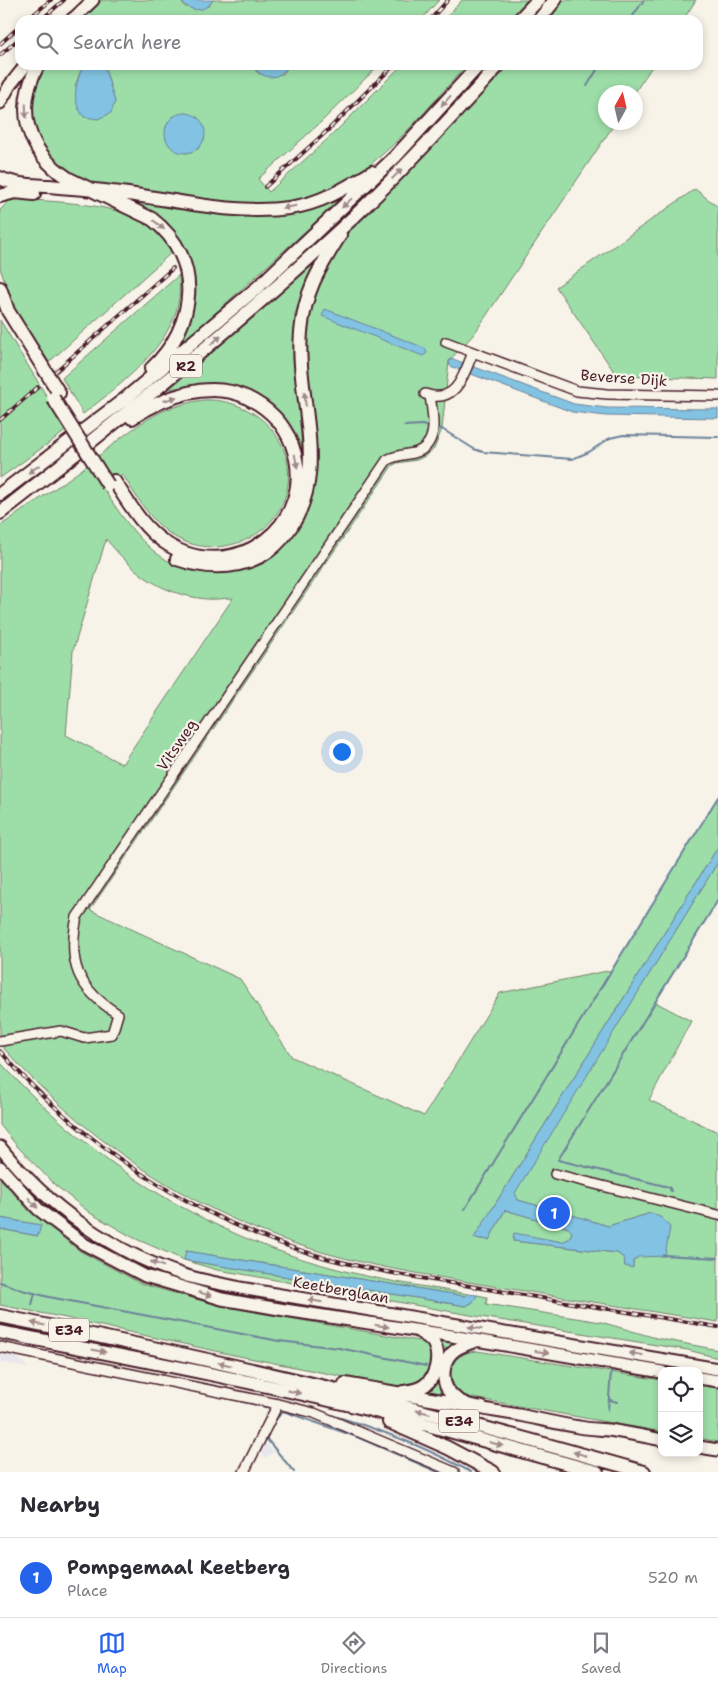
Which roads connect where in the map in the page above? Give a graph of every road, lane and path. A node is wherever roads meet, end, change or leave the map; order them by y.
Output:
1 (93, 0) edge
2 (538, 0) edge
3 (555, 0) edge
4 (78, 15) edge
5 (524, 15) edge
6 (543, 15) edge
7 (22, 70) edge
8 (36, 70) edge
9 (473, 70) edge
10 (494, 70) edge
11 (0, 103) edge
12 (395, 157) junction
13 (0, 178) edge
14 (93, 190) junction
15 (0, 196) edge
16 (116, 202) junction
17 (363, 209) junction
18 (0, 288) edge
19 (0, 310) edge
20 (446, 342) dead end
21 (473, 352) junction
22 (56, 395) junction
23 (718, 396) edge
24 (68, 444) junction
25 (111, 483) junction
26 (0, 494) edge
27 (0, 513) edge
28 (0, 1041) edge
29 (0, 1147) edge
30 (0, 1166) edge
31 (555, 1174) dead end
32 (718, 1215) edge
33 (0, 1316) edge
34 (0, 1332) edge
35 (420, 1332) junction
36 (477, 1341) junction
37 (0, 1347) edge
38 (718, 1369) edge
39 (658, 1371) edge
40 (272, 1375) junction
41 (703, 1379) edge
42 (718, 1381) edge
43 (391, 1392) junction
44 (278, 1404) junction
45 (482, 1408) junction
46 (365, 1409) junction
47 (658, 1439) edge
48 (703, 1448) edge
49 (718, 1450) edge
50 (244, 1472) edge
51 (454, 1472) edge
52 (493, 1472) edge
53 (597, 1472) edge
54 (644, 1472) edge

1 - 4 main road
2 - 5 highway
3 - 6 highway
7 - 11 main road
8 -> 14 highway
9 -> 12 highway, R2
17 -> 10 highway, R2
12 -> 14 highway
12 -> 24 highway, R2
13 - 14 highway
14 - 16 highway
15 - 16 highway
16 -> 24 highway
25 -> 17 highway
27 -> 17 highway, R2
18 - 22 highway
19 - 22 highway
20 - 21 street, Beverse Dijk
21 - 23 street, Beverse Dijk
21 - 28 street, Vitsweg
22 - 25 highway, bridge
24 -> 26 highway, R2
27 -> 25 highway
38 -> 29 main road, Keetberglaan
30 -> 35 main road, Keetberglaan
31 - 32 street
40 -> 33 highway, E34
34 -> 46 highway, E34
35 - 36 main road, Keetberglaan
35 - 43 highway
36 -> 39 main road, Keetberglaan
36 - 45 main road
37 - 44 street
40 - 43 highway
54 -> 40 highway, E34
41 - 42 main road
43 - 45 highway
44 - 50 street
44 - 51 street
45 - 47 main road
46 - 52 highway
46 -> 53 highway, E34
48 - 49 main road

